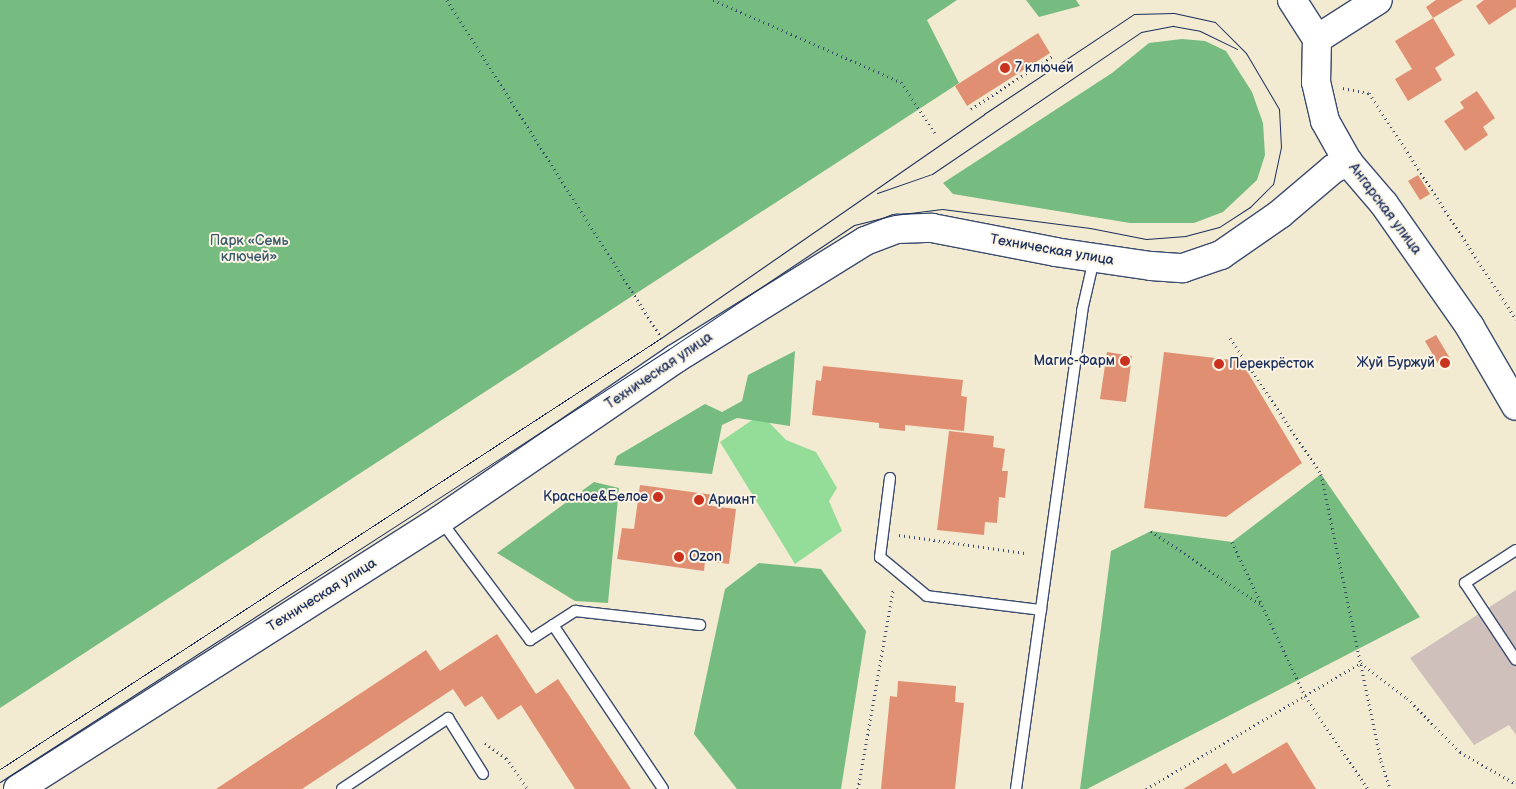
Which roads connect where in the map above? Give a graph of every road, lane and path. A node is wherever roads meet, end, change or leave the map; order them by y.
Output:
1 (447, 0) edge
2 (713, 0) edge
3 (1292, 0) edge
4 (1378, 0) edge
5 (1317, 39) junction
6 (1054, 55) dead end
7 (1316, 82) junction
8 (971, 109) dead end
9 (935, 132) dead end
10 (1348, 162) junction
11 (1094, 258) junction
12 (1516, 319) edge
13 (1230, 338) dead end
14 (675, 359) junction
15 (1516, 406) edge
16 (890, 478) dead end
17 (440, 520) junction
18 (1151, 531) dead end
19 (883, 533) junction
20 (1232, 542) dead end
21 (1516, 550) edge
22 (1025, 553) dead end
23 (896, 571) junction
24 (1262, 605) junction
25 (1041, 610) junction
26 (553, 625) junction
27 (700, 625) dead end
28 (1516, 660) edge
29 (1360, 663) junction
30 (1305, 696) junction
31 (484, 774) dead end
32 (1516, 784) edge
33 (18, 789) edge
34 (342, 789) edge
35 (663, 789) edge
36 (858, 789) edge
37 (1016, 789) edge
38 (1146, 789) edge
39 (1368, 789) edge
40 (1390, 789) edge

1 - 14 path
2 - 9 path
3 - 5 street
4 - 5 street
5 - 7 street, Ангарская улица
6 - 8 path
7 - 10 street, Ангарская улица
7 - 12 path
10 - 11 street, Техническая улица
10 - 15 street, Ангарская улица
11 - 14 street, Техническая улица
11 - 25 lane
13 - 29 path
14 - 17 street, Техническая улица
16 - 19 lane
17 - 26 lane
17 - 33 street, Техническая улица
18 - 24 path
19 - 22 path
19 - 23 lane
20 - 24 path
21 - 28 lane
23 - 25 lane
23 - 36 path
24 - 30 path
25 - 37 lane
26 - 27 lane
26 - 35 lane
29 - 30 path
29 - 32 path
29 - 40 path
30 - 38 path
30 - 39 path
31 - 34 lane

